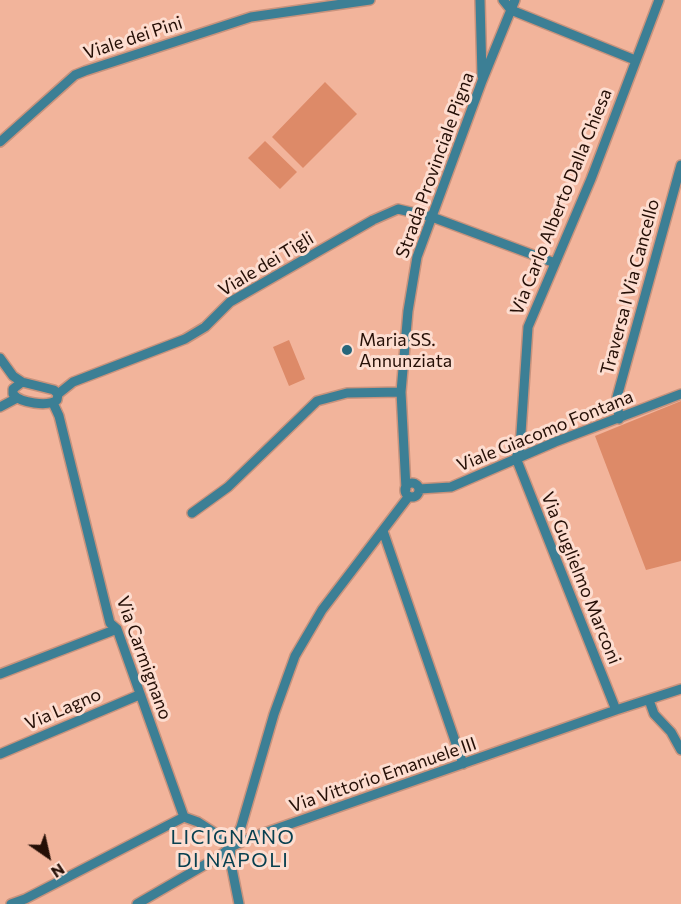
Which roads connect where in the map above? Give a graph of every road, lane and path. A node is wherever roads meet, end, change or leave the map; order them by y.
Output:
1 (370, 0) edge
2 (480, 0) edge
3 (503, 0) edge
4 (515, 0) edge
5 (659, 0) edge
6 (511, 10) junction
7 (482, 27) junction
8 (502, 32) junction
9 (635, 60) junction
10 (482, 81) junction
11 (0, 142) edge
12 (681, 165) edge
13 (432, 217) junction
14 (555, 263) junction
15 (0, 358) edge
16 (22, 382) junction
17 (402, 392) junction
18 (681, 394) edge
19 (16, 398) junction
20 (56, 399) junction
21 (0, 407) edge
22 (619, 419) junction
23 (516, 458) junction
24 (407, 492) junction
25 (192, 513) dead end
26 (383, 531) junction
27 (117, 629) junction
28 (0, 674) edge
29 (681, 689) edge
30 (139, 695) junction
31 (649, 700) junction
32 (615, 710) junction
33 (681, 750) edge
34 (0, 754) edge
35 (463, 764) junction
36 (184, 817) junction
37 (231, 847) junction
38 (11, 904) edge
39 (137, 904) edge
40 (239, 904) edge

1 - 11 street, Viale dei Pini
2 - 7 street
3 - 6 street
4 - 6 street, Strada Provinciale Pigna
5 - 9 street, Via Carlo Alberto Dalla Chiesa
6 - 8 street, Strada Provinciale Pigna
6 - 9 street
7 - 8 street
7 - 10 street
8 - 10 street, Strada Provinciale Pigna
9 - 14 street, Via Carlo Alberto Dalla Chiesa
10 - 13 street, Strada Provinciale Pigna
12 - 22 street, Traversa I Via Cancello
13 - 14 street, Viale dei Tigli
13 - 17 street, Strada Provinciale Pigna
13 - 20 street, Viale dei Tigli
14 - 23 street, Via Carlo Alberto Dalla Chiesa
15 - 16 street
16 - 19 street
16 - 20 street
17 - 24 street, Strada Provinciale Pigna
17 - 25 street
18 - 22 street, Viale Giacomo Fontana
19 - 20 street
19 - 21 street
20 - 27 street, Via Carmignano
22 - 23 street, Viale Giacomo Fontana
23 - 24 street, Viale Giacomo Fontana
23 - 32 street, Via Guglielmo Marconi
24 - 26 street
26 - 35 street
26 - 37 street
27 - 28 street
27 - 30 street, Via Carmignano
29 - 31 street, Via Vittorio Emanuele III
30 - 34 street, Via Lagno
30 - 36 street, Via Carmignano
31 - 32 street, Via Vittorio Emanuele III
31 - 33 street
32 - 35 street, Via Vittorio Emanuele III
35 - 37 street, Via Vittorio Emanuele III
36 - 37 street
36 - 38 street
37 - 39 street, Via Vittorio Emanuele III
37 - 40 street

